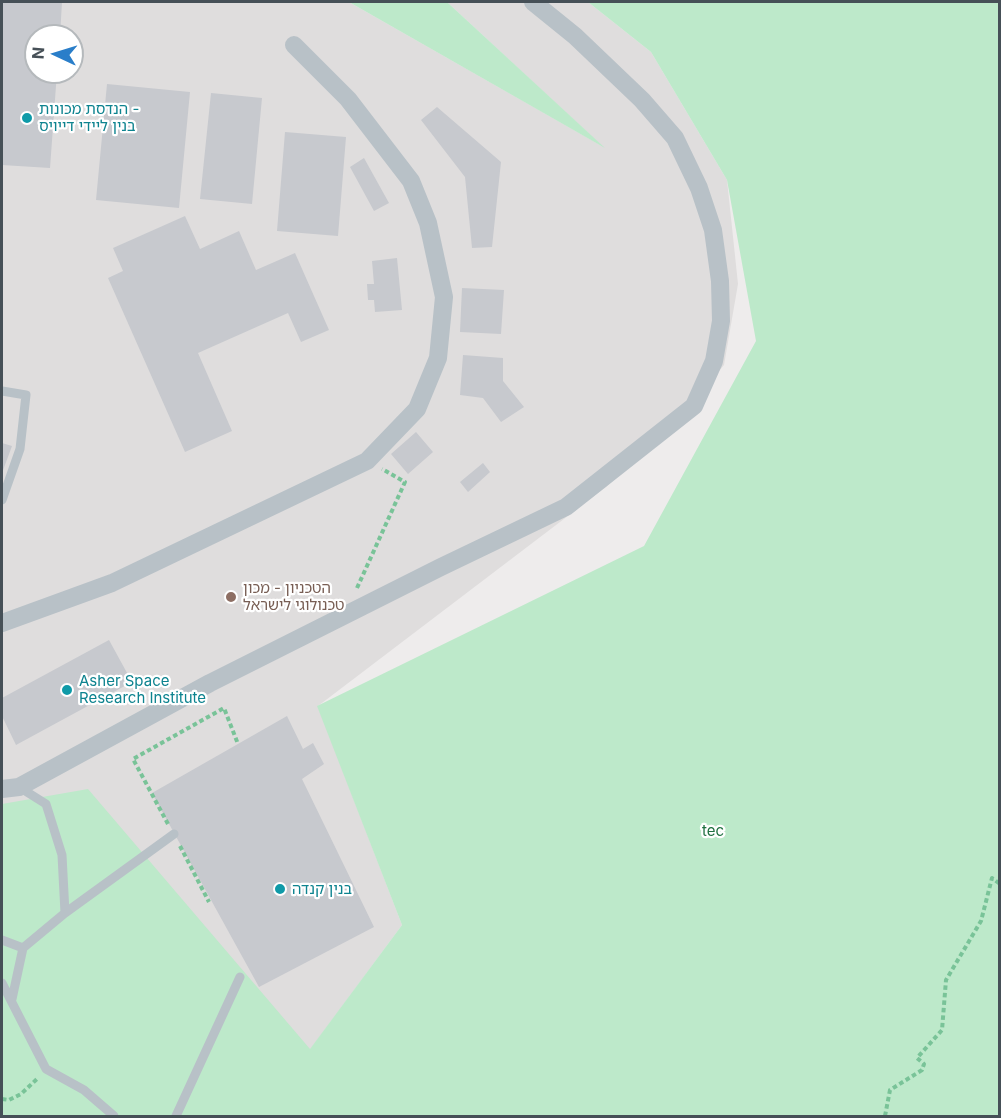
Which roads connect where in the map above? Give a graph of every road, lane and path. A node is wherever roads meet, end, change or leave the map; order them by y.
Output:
1 (533, 2) edge
2 (294, 45) dead end
3 (2, 391) edge
4 (405, 482) dead end
5 (2, 500) edge
6 (344, 616) junction
7 (2, 623) edge
8 (238, 744) dead end
9 (10, 788) edge
10 (174, 834) junction
11 (999, 884) edge
12 (209, 902) dead end
13 (65, 913) junction
14 (2, 940) edge
15 (23, 948) junction
16 (240, 977) dead end
17 (2, 983) edge
18 (12, 999) junction
19 (46, 1069) junction
20 (2, 1099) edge
21 (114, 1116) edge
22 (176, 1116) edge
23 (885, 1116) edge

1 - 6 street
2 - 7 street
3 - 5 lane
4 - 6 path
6 - 9 street
8 - 10 path
9 - 13 lane
10 - 12 path
10 - 13 lane
11 - 23 path
13 - 15 lane
14 - 15 lane
15 - 18 lane
16 - 22 lane
17 - 18 lane
18 - 19 lane
19 - 20 path
19 - 21 lane

